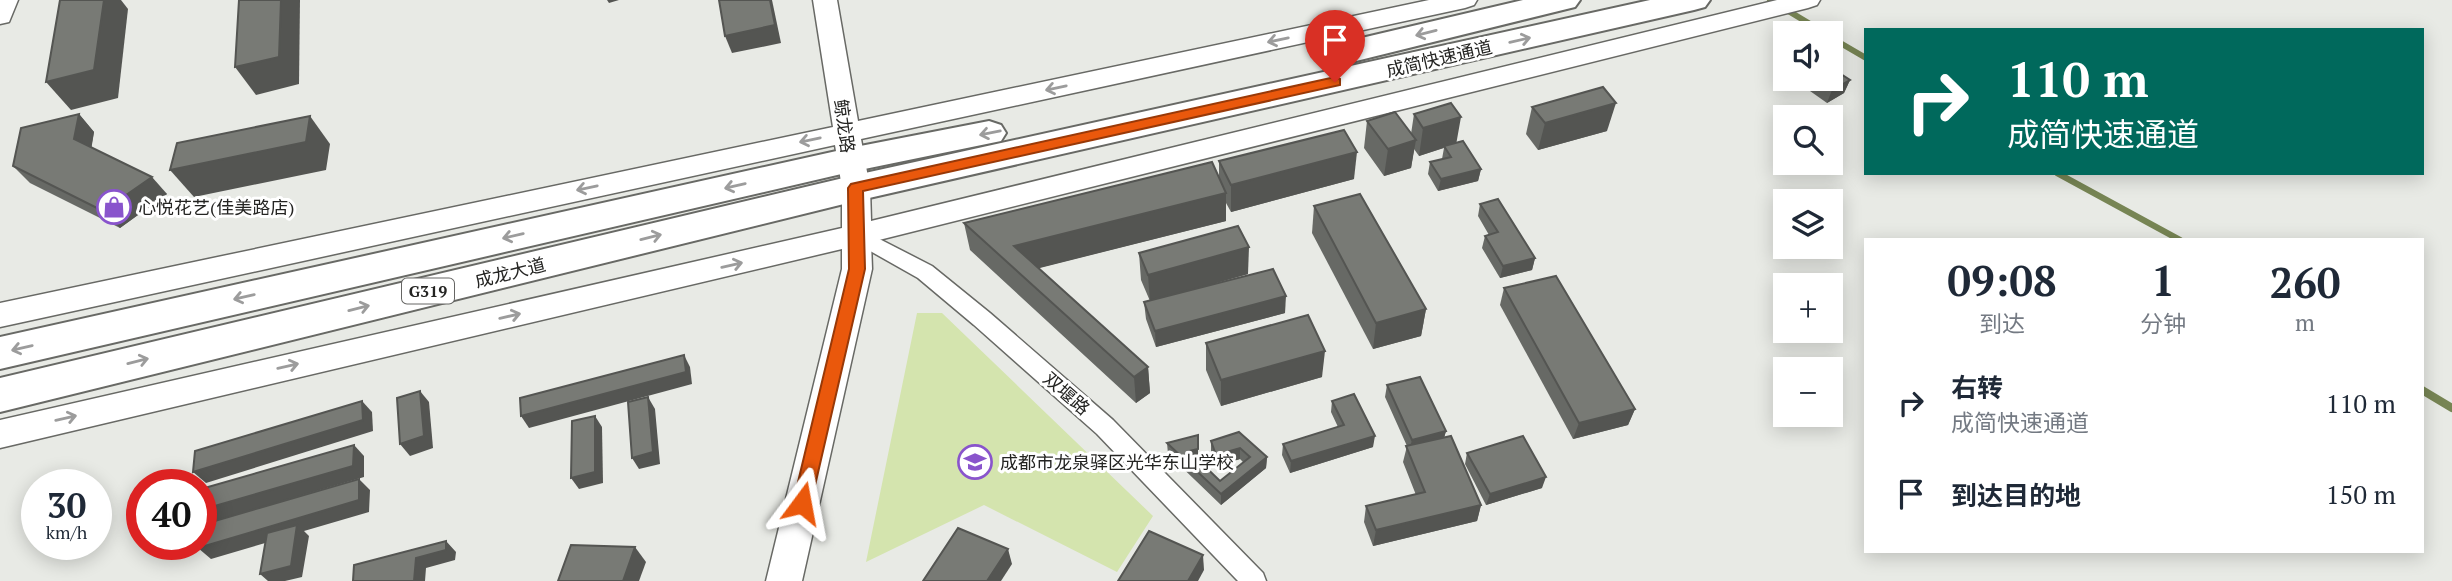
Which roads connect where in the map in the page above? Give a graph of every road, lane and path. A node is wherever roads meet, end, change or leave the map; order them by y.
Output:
1 (6, 0) edge
2 (825, 0) edge
3 (1465, 0) edge
4 (1564, 0) edge
5 (1694, 0) edge
6 (1808, 0) edge
7 (0, 16) edge
8 (851, 160) junction
9 (856, 234) junction
10 (0, 315) edge
11 (0, 353) edge
12 (0, 395) edge
13 (0, 434) edge
14 (784, 581) edge
15 (1254, 581) edge

1 - 7 street
2 - 8 street, 鲸龙路
3 -> 8 street
4 -> 8 highway, 成简快速通道 / G319
8 -> 5 highway, 成简快速通道 / G319
6 - 9 street
8 - 9 street, 鲸龙路
8 -> 10 street
8 -> 11 highway, 成龙大道 / G319
12 -> 8 highway, 成龙大道 / G319
13 -> 9 street
9 - 14 street, 鲸龙路
9 - 15 street, 双堰路

